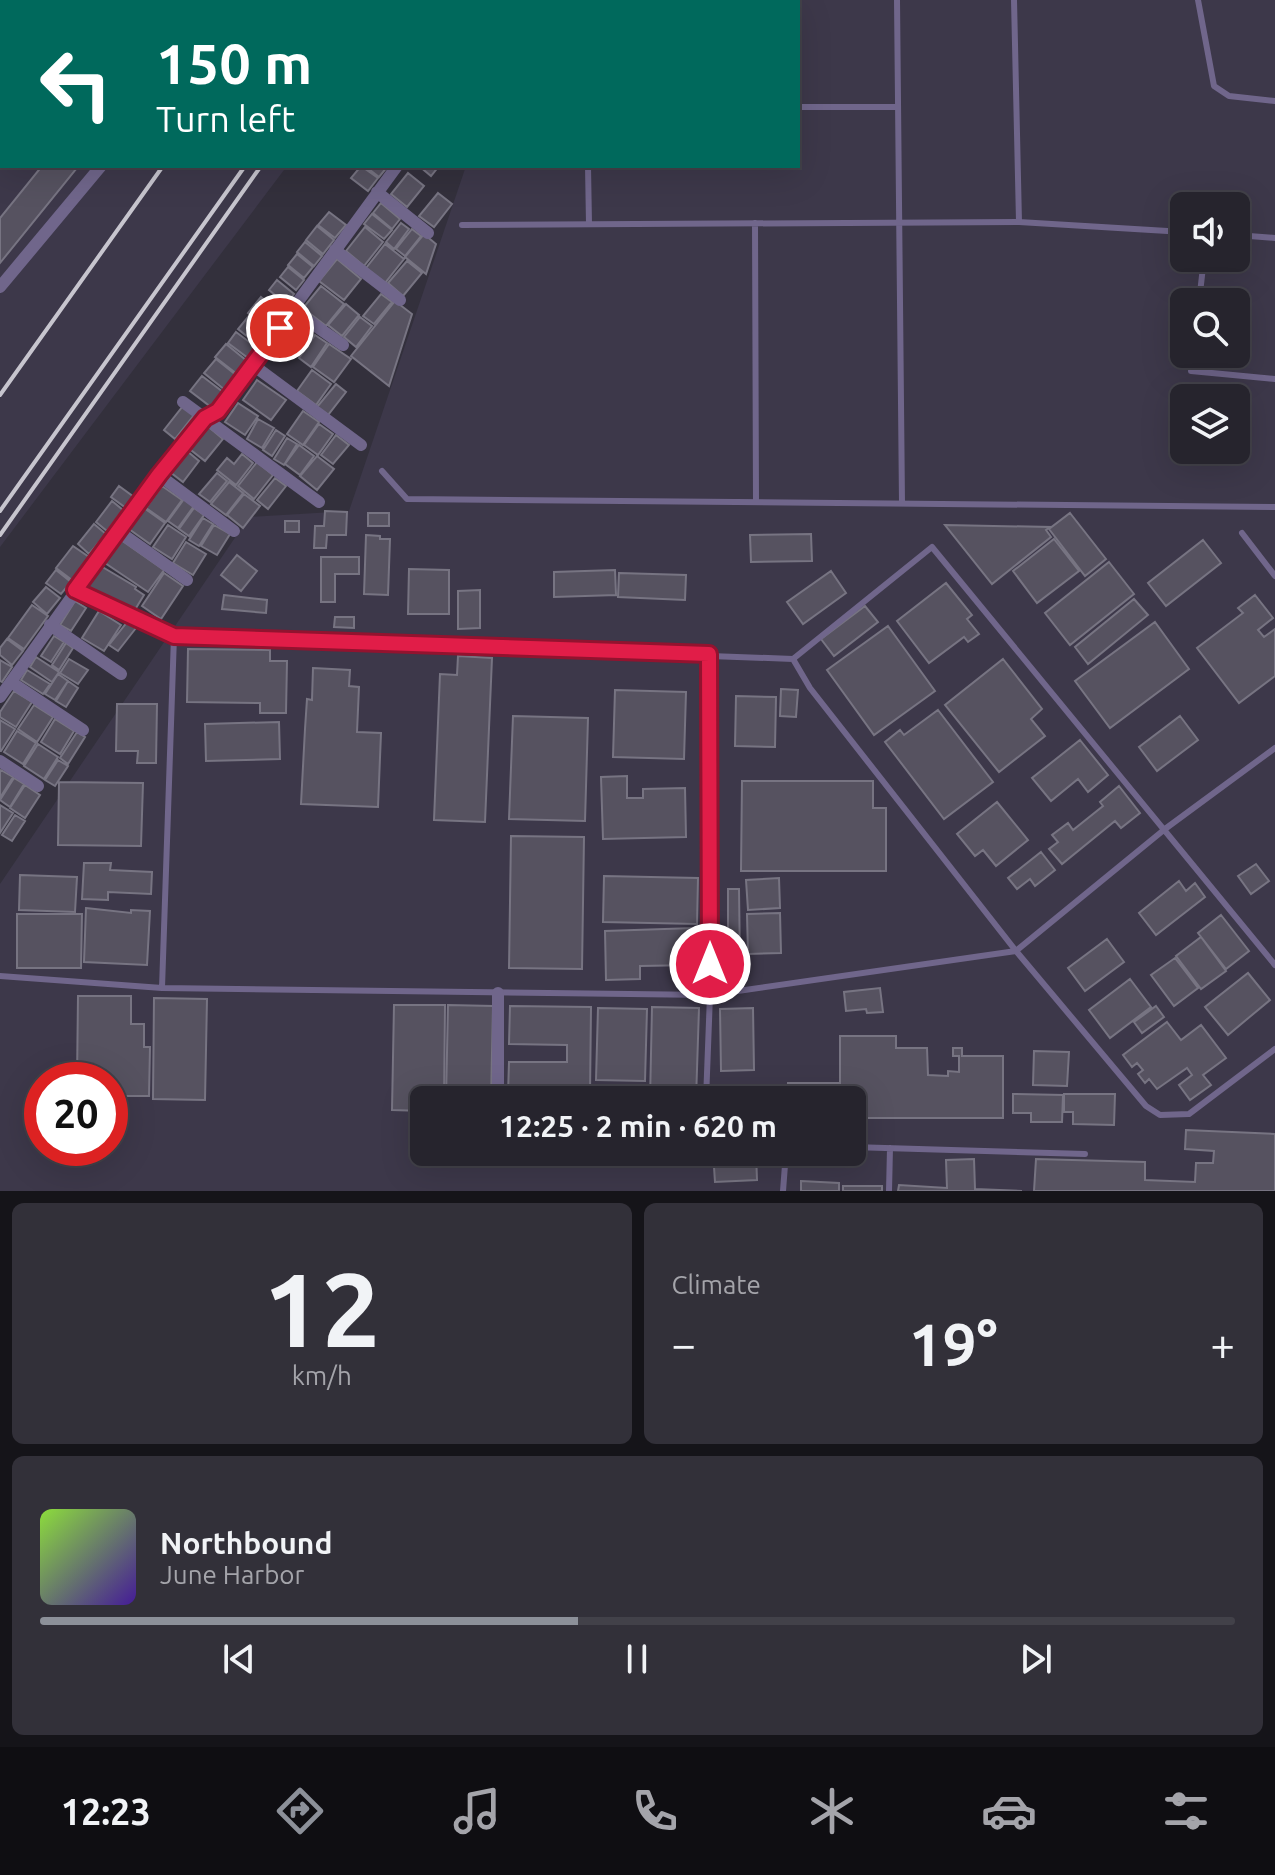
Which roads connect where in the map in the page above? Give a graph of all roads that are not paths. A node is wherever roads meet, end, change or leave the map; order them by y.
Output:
1 (897, 0) edge
2 (1014, 0) edge
3 (1198, 0) edge
4 (1275, 101) edge
5 (800, 107) edge
6 (897, 107) junction
7 (99, 168) edge
8 (395, 168) edge
9 (588, 168) edge
10 (377, 192) junction
11 (899, 222) junction
12 (1019, 222) junction
13 (755, 223) junction
14 (589, 224) junction
15 (462, 225) dead end
16 (1170, 231) edge
17 (428, 233) dead end
18 (1250, 236) edge
19 (1275, 238) edge
20 (335, 250) junction
21 (0, 287) edge
22 (400, 300) dead end
23 (293, 310) junction
24 (343, 345) dead end
25 (253, 365) junction
26 (1191, 368) edge
27 (1275, 379) edge
28 (183, 402) dead end
29 (205, 418) junction
30 (361, 445) dead end
31 (382, 471) dead end
32 (159, 475) junction
33 (319, 502) dead end
34 (756, 502) junction
35 (902, 503) junction
36 (1275, 507) edge
37 (118, 531) junction
38 (234, 531) dead end
39 (1242, 533) dead end
40 (1275, 576) edge
41 (187, 580) dead end
42 (75, 590) junction
43 (50, 625) junction
44 (174, 636) junction
45 (709, 654) junction
46 (793, 659) junction
47 (121, 674) dead end
48 (11, 682) junction
49 (0, 697) edge
50 (83, 730) dead end
51 (1275, 748) edge
52 (0, 761) edge
53 (38, 786) dead end
54 (1165, 829) junction
55 (1016, 951) junction
56 (1275, 965) edge
57 (0, 976) edge
58 (162, 988) junction
59 (498, 993) junction
60 (710, 995) junction
61 (1275, 1049) edge
62 (498, 1086) edge
63 (707, 1086) edge
64 (866, 1147) edge
65 (890, 1148) junction
66 (1085, 1154) dead end
67 (785, 1166) edge
68 (783, 1191) edge
69 (889, 1191) edge

1 - 6 lane
2 - 12 lane
3 - 4 lane
5 - 6 lane
6 - 11 lane
7 - 21 street
8 - 10 street
9 - 14 lane
10 - 17 street
10 - 20 street
11 - 12 lane
11 - 13 lane
11 - 35 lane
12 - 16 lane
13 - 14 lane
13 - 34 lane
14 - 15 lane
18 - 19 lane
20 - 22 street
20 - 23 street
23 - 24 street
23 - 25 street
25 - 29 street
25 - 30 street
26 - 27 lane
28 - 29 street
29 - 32 street
29 - 33 street
31 - 34 lane
32 - 37 street
32 - 38 street
34 - 35 lane
35 - 36 lane
37 - 41 street
37 - 42 street
39 - 40 lane
42 - 43 street
42 - 44 lane
43 - 47 street
43 - 48 street
44 - 45 lane
44 - 58 lane
45 - 46 lane
45 - 60 lane
46 - 54 lane
46 - 55 lane
48 - 49 street
48 - 50 street
51 - 54 lane
52 - 53 street
54 - 55 lane
54 - 56 lane
55 - 60 lane
55 - 61 lane
57 - 58 lane
58 - 59 lane
59 - 60 lane
59 - 62 street
60 - 63 lane
64 - 65 lane
65 - 66 lane
65 - 69 lane
67 - 68 lane

